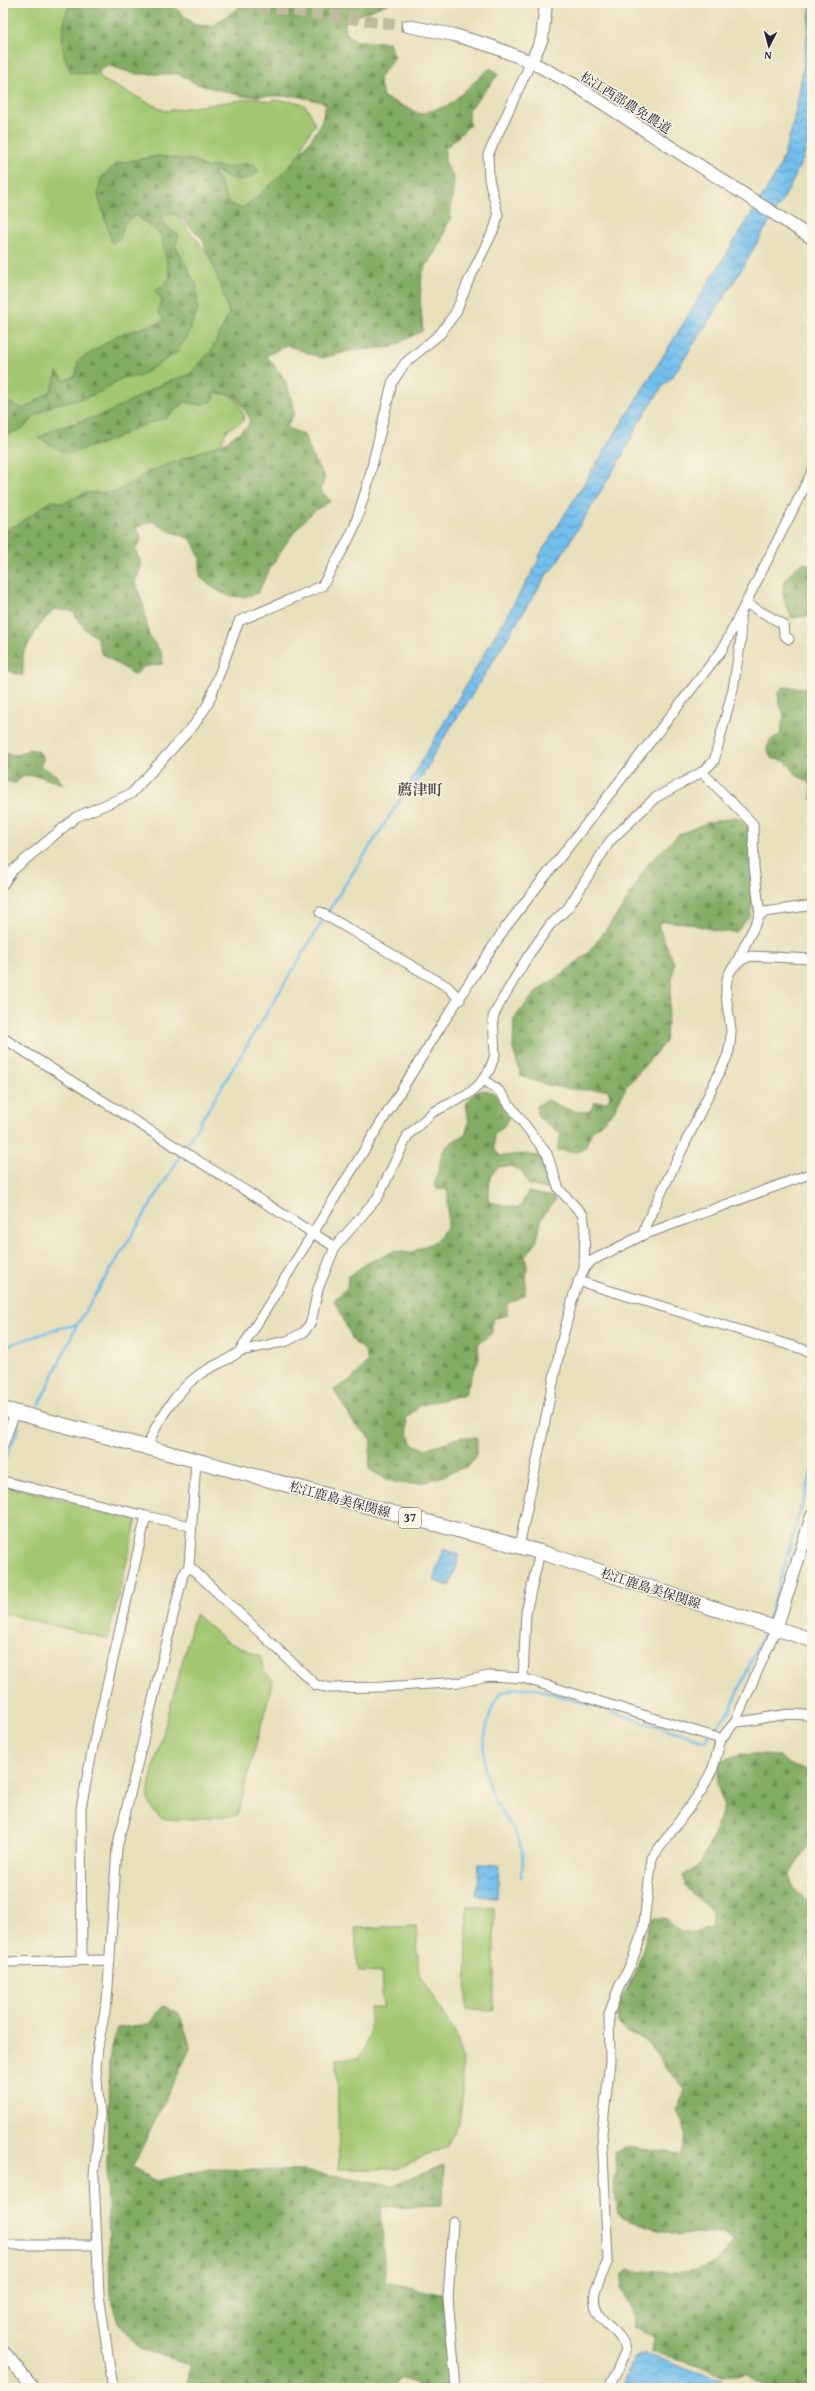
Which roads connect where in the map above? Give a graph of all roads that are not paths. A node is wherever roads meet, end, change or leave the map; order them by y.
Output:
1 (546, 3) edge
2 (408, 26) tunnel mouth
3 (531, 62) junction
4 (812, 238) edge
5 (812, 472) edge
6 (747, 604) junction
7 (740, 618) junction
8 (789, 639) dead end
9 (702, 772) junction
10 (3, 884) edge
11 (807, 906) dead end
12 (320, 912) dead end
13 (760, 915) junction
14 (812, 959) edge
15 (736, 963) junction
16 (460, 1000) junction
17 (3, 1038) edge
18 (483, 1079) junction
19 (812, 1173) edge
20 (314, 1232) junction
21 (643, 1235) junction
22 (336, 1247) junction
23 (584, 1269) junction
24 (578, 1281) junction
25 (240, 1351) junction
26 (812, 1352) edge
27 (9, 1411) edge
28 (3, 1445) edge
29 (147, 1448) junction
30 (196, 1461) junction
31 (3, 1481) edge
32 (146, 1516) junction
33 (812, 1516) edge
34 (190, 1526) junction
35 (519, 1547) junction
36 (540, 1552) junction
37 (189, 1566) junction
38 (776, 1629) junction
39 (812, 1640) edge
40 (523, 1678) junction
41 (812, 1716) edge
42 (735, 1722) junction
43 (721, 1739) junction
44 (82, 1960) junction
45 (110, 1960) junction
46 (3, 1962) edge
47 (453, 2222) dead end
48 (3, 2245) edge
49 (98, 2245) junction
50 (3, 2351) edge
51 (33, 2388) edge
52 (113, 2388) edge
53 (456, 2388) edge
54 (610, 2388) edge

1 - 3 street
2 - 3 street, 松江西部農免農道
3 - 4 street, 松江西部農免農道
3 - 10 street
5 - 6 street
6 - 7 street
6 - 8 street
7 - 9 street
7 - 16 street
9 - 13 street
9 - 18 street
11 - 13 street
12 - 16 street
13 - 15 street
14 - 15 street
15 - 21 street
16 - 20 street
17 - 20 street
18 - 22 street
18 - 23 street
19 - 21 street
20 - 22 street
20 - 25 street
21 - 23 street
22 - 25 street
23 - 24 street
24 - 26 street
24 - 35 street
25 - 29 street
27 - 28 street
27 - 29 main road, 松江鹿島美保関線 / 37
29 - 30 main road, 松江鹿島美保関線 / 37
30 - 34 street
30 - 35 main road, 松江鹿島美保関線 / 37
31 - 32 street
32 - 34 street
32 - 44 street
33 - 38 street
34 - 37 street
35 - 36 main road, 松江鹿島美保関線 / 37
36 - 38 main road, 松江鹿島美保関線 / 37
36 - 40 street
37 - 40 street
37 - 45 street
38 - 39 main road, 松江鹿島美保関線 / 37
38 - 42 street
40 - 43 street
41 - 42 street
42 - 43 street
43 - 54 street
44 - 45 street
44 - 46 street
45 - 49 street
47 - 53 street
48 - 49 street
49 - 52 street
50 - 51 street

